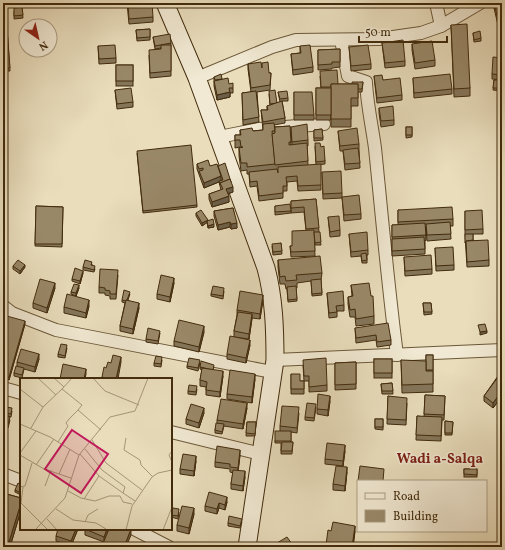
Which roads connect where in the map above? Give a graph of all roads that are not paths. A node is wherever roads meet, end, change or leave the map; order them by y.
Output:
1 (165, 3) edge
2 (436, 3) edge
3 (480, 3) edge
4 (441, 26) junction
5 (341, 40) junction
6 (197, 78) junction
7 (324, 124) dead end
8 (219, 137) junction
9 (3, 306) edge
10 (502, 350) edge
11 (397, 355) junction
12 (274, 366) junction
13 (3, 388) edge
14 (20, 393) edge
15 (172, 432) edge
16 (261, 454) junction
17 (3, 474) edge
18 (20, 481) edge
19 (136, 530) edge
20 (169, 547) edge
21 (247, 547) edge

1 - 6 street
2 - 4 street
3 - 4 street
4 - 5 street
5 - 6 street
5 - 11 street
6 - 8 street
7 - 8 street
8 - 12 street
9 - 12 street
10 - 11 street
11 - 12 street
12 - 16 street
13 - 14 street
15 - 16 street
16 - 21 street
17 - 18 street
19 - 20 street

